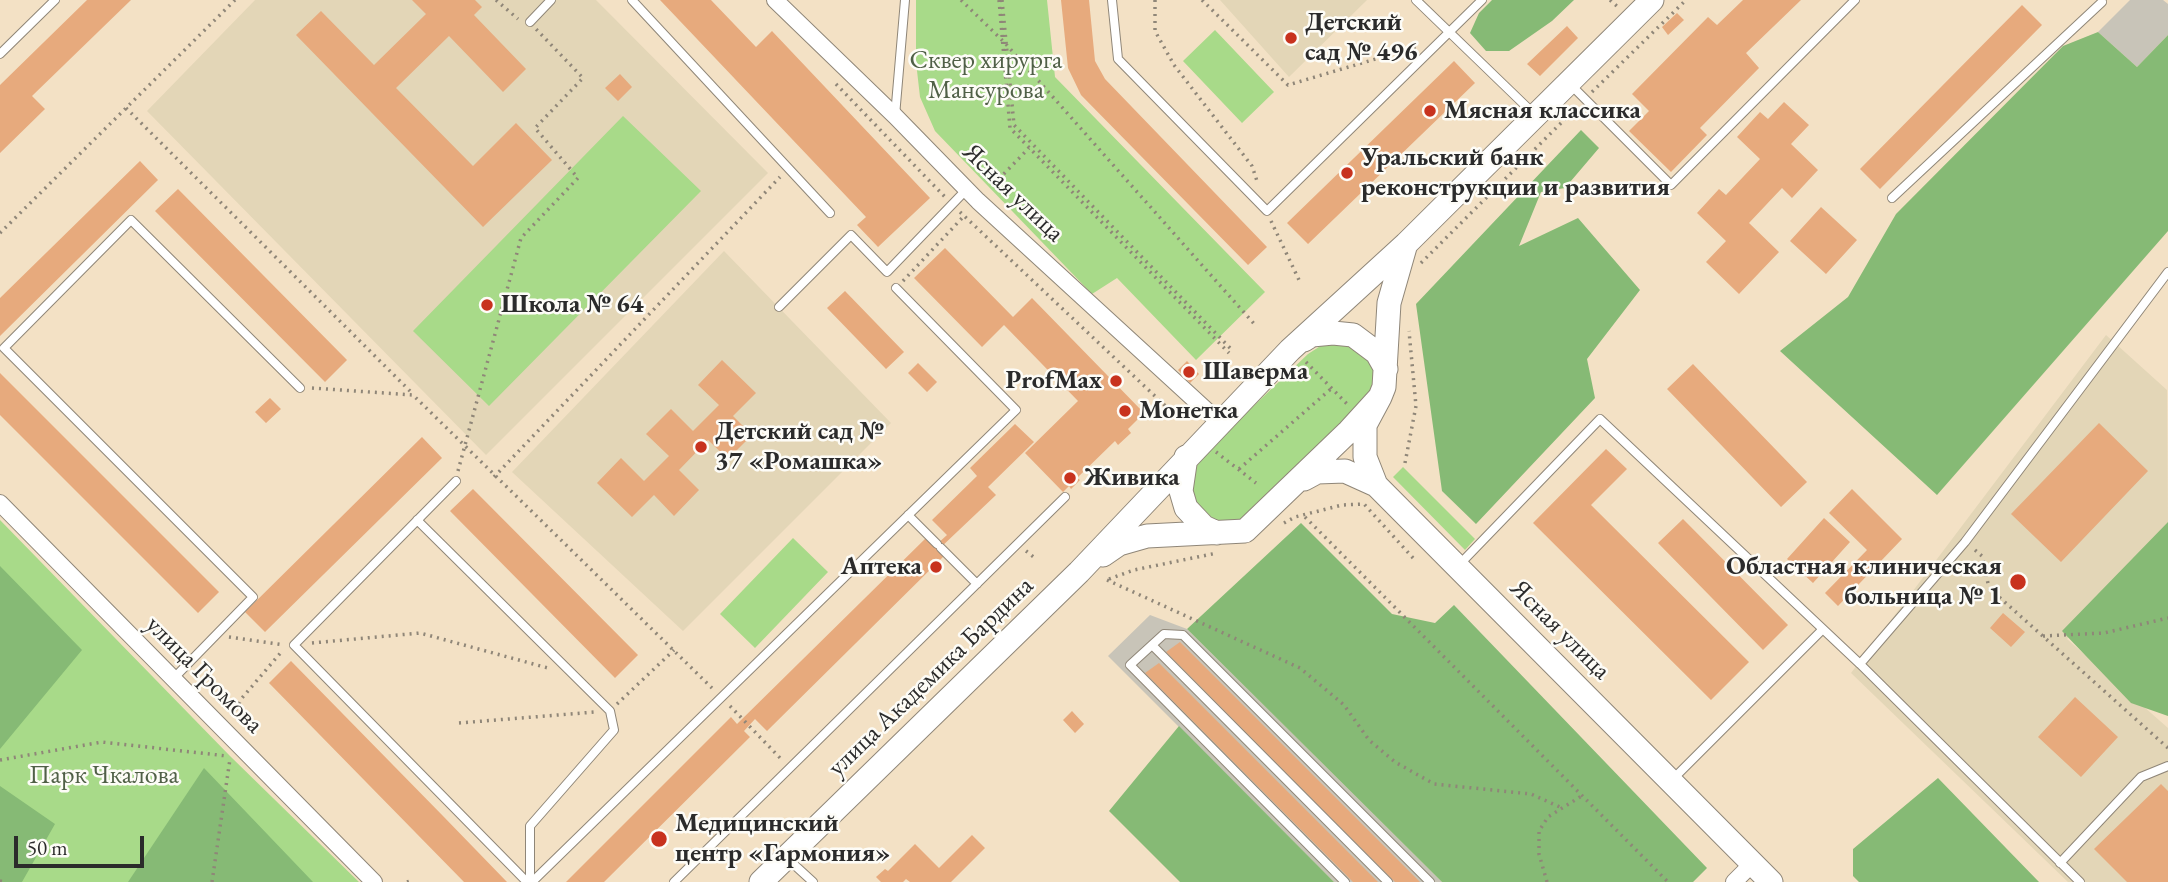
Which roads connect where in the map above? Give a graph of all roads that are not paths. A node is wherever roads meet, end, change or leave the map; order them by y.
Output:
1 (55, 0) edge
2 (551, 0) edge
3 (632, 0) edge
4 (775, 0) edge
5 (905, 0) edge
6 (1112, 0) edge
7 (1416, 0) edge
8 (1482, 0) edge
9 (1652, 0) edge
10 (1855, 0) edge
11 (2102, 1) edge
12 (530, 22) road end
13 (1446, 36) junction
14 (0, 54) edge
15 (1568, 82) junction
16 (1535, 115) junction
17 (895, 116) junction
18 (967, 190) junction
19 (1892, 198) dead end
20 (830, 213) dead end
21 (1406, 244) junction
22 (2168, 272) edge
23 (896, 288) road end
24 (779, 307) dead end
25 (1302, 353) junction
26 (1386, 369) junction
27 (300, 388) road end
28 (1380, 397) junction
29 (1219, 422) junction
30 (1186, 457) junction
31 (456, 481) road end
32 (1293, 485) junction
33 (1376, 485) junction
34 (1065, 497) dead end
35 (0, 502) edge
36 (908, 515) junction
37 (418, 520) junction
38 (1217, 533) junction
39 (1458, 567) junction
40 (1079, 572) junction
41 (977, 584) junction
42 (1822, 630) junction
43 (1153, 646) junction
44 (1860, 664) junction
45 (173, 679) junction
46 (2168, 766) edge
47 (1671, 780) junction
48 (787, 858) junction
49 (1753, 863) junction
50 (2060, 863) junction
51 (374, 882) edge
52 (530, 882) edge
53 (674, 882) edge
54 (761, 882) edge
55 (813, 882) edge
56 (1345, 882) edge
57 (1388, 882) edge
58 (1430, 882) edge
59 (1734, 882) edge
60 (1771, 882) edge
61 (2080, 882) edge

1 - 14 lane
2 - 12 lane
3 - 20 lane
4 - 17 street, Ясная улица
5 - 17 lane
6 - 13 lane
7 - 13 lane
8 - 13 lane
9 - 15 street, улица Академика Бардина
10 - 15 lane
11 - 19 lane
13 - 16 lane
15 - 16 street, улица Академика Бардина
16 - 21 street, улица Академика Бардина
17 - 18 street, Ясная улица
18 - 24 lane
18 - 29 street, Ясная улица
21 - 25 street, улица Академика Бардина
21 - 26 street, улица Академика Бардина
22 - 44 lane
23 - 36 lane
25 - 26 street, улица Академика Бардина
25 - 29 street, улица Академика Бардина
26 - 28 street, улица Академика Бардина
27 - 45 lane
28 - 32 street, улица Академика Бардина
28 - 33 street, Ясная улица
29 - 30 street, улица Академика Бардина
30 - 38 street
30 - 40 street, улица Академика Бардина
31 - 37 lane
32 - 33 street
32 - 38 street, улица Академика Бардина
33 - 39 street, Ясная улица
34 - 41 lane
35 - 45 street, улица Громова
36 - 41 lane
36 - 52 lane
37 - 52 lane
37 - 52 lane
38 - 40 street, улица Академика Бардина
39 - 42 lane
39 - 47 street, Ясная улица
40 - 48 street, улица Академика Бардина
41 - 53 lane
42 - 44 lane
42 - 47 lane
43 - 56 lane
43 - 57 lane
43 - 58 lane
44 - 50 lane
45 - 51 street, улица Громова
46 - 50 lane
47 - 49 street, Ясная улица
48 - 54 street, улица Академика Бардина
48 - 55 lane
49 - 59 street
49 - 60 street, Ясная улица
50 - 61 lane

